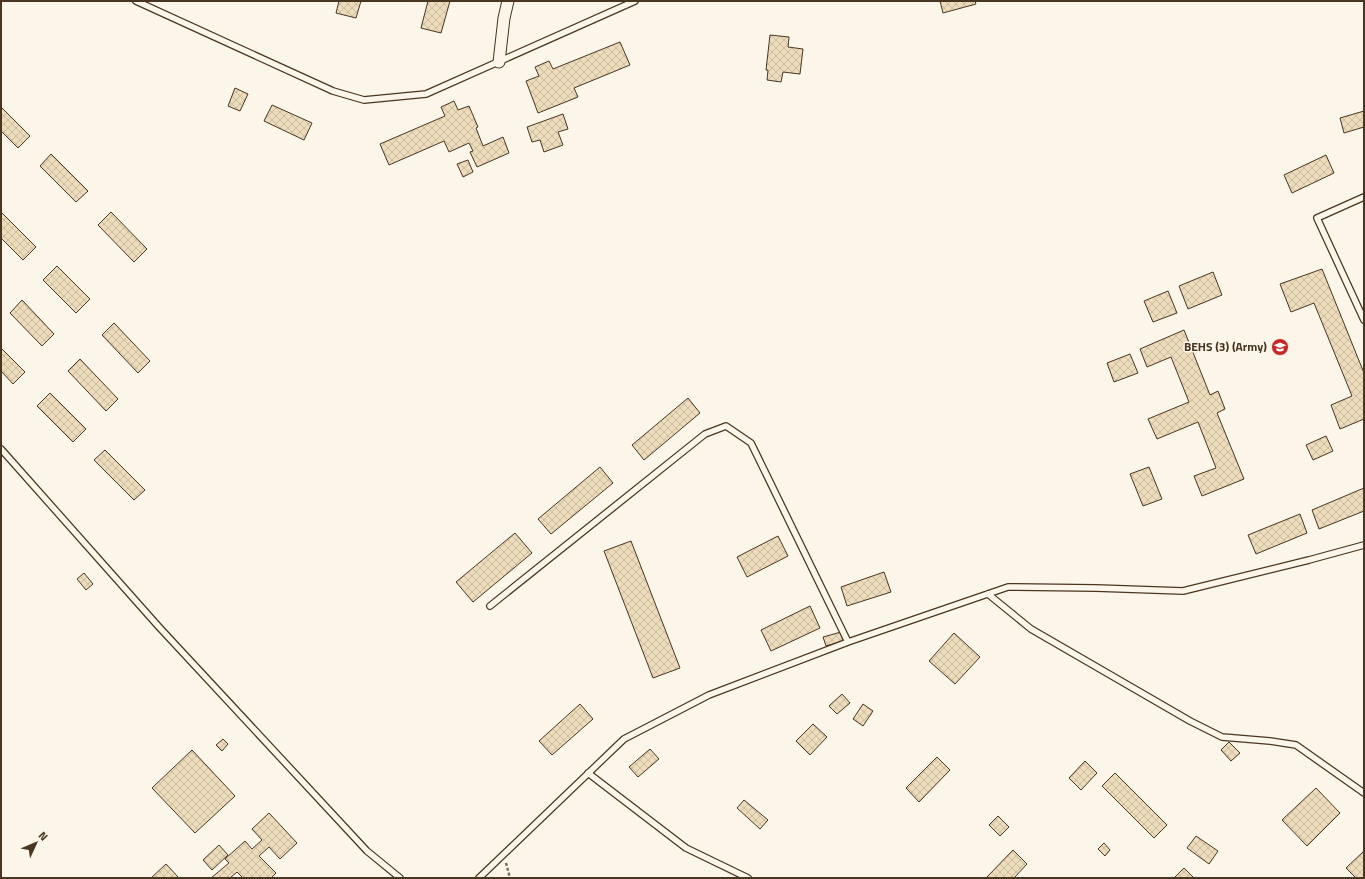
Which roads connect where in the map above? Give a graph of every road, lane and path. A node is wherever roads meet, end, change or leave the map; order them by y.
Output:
1 (136, 1) edge
2 (508, 1) edge
3 (635, 1) edge
4 (499, 62) junction
5 (1364, 197) edge
6 (1364, 320) edge
7 (1, 449) edge
8 (1364, 545) edge
9 (988, 594) junction
10 (490, 606) dead end
11 (848, 642) junction
12 (588, 773) junction
13 (1364, 792) edge
14 (503, 855) junction
15 (400, 878) edge
16 (479, 878) edge
17 (510, 878) edge
18 (748, 878) edge

1 - 4 lane
2 - 4 street
3 - 4 lane
5 - 6 lane
7 - 15 lane
8 - 9 lane
9 - 11 lane
9 - 13 lane
10 - 11 lane
11 - 12 lane
12 - 14 lane
12 - 18 lane
14 - 16 lane
14 - 17 path

